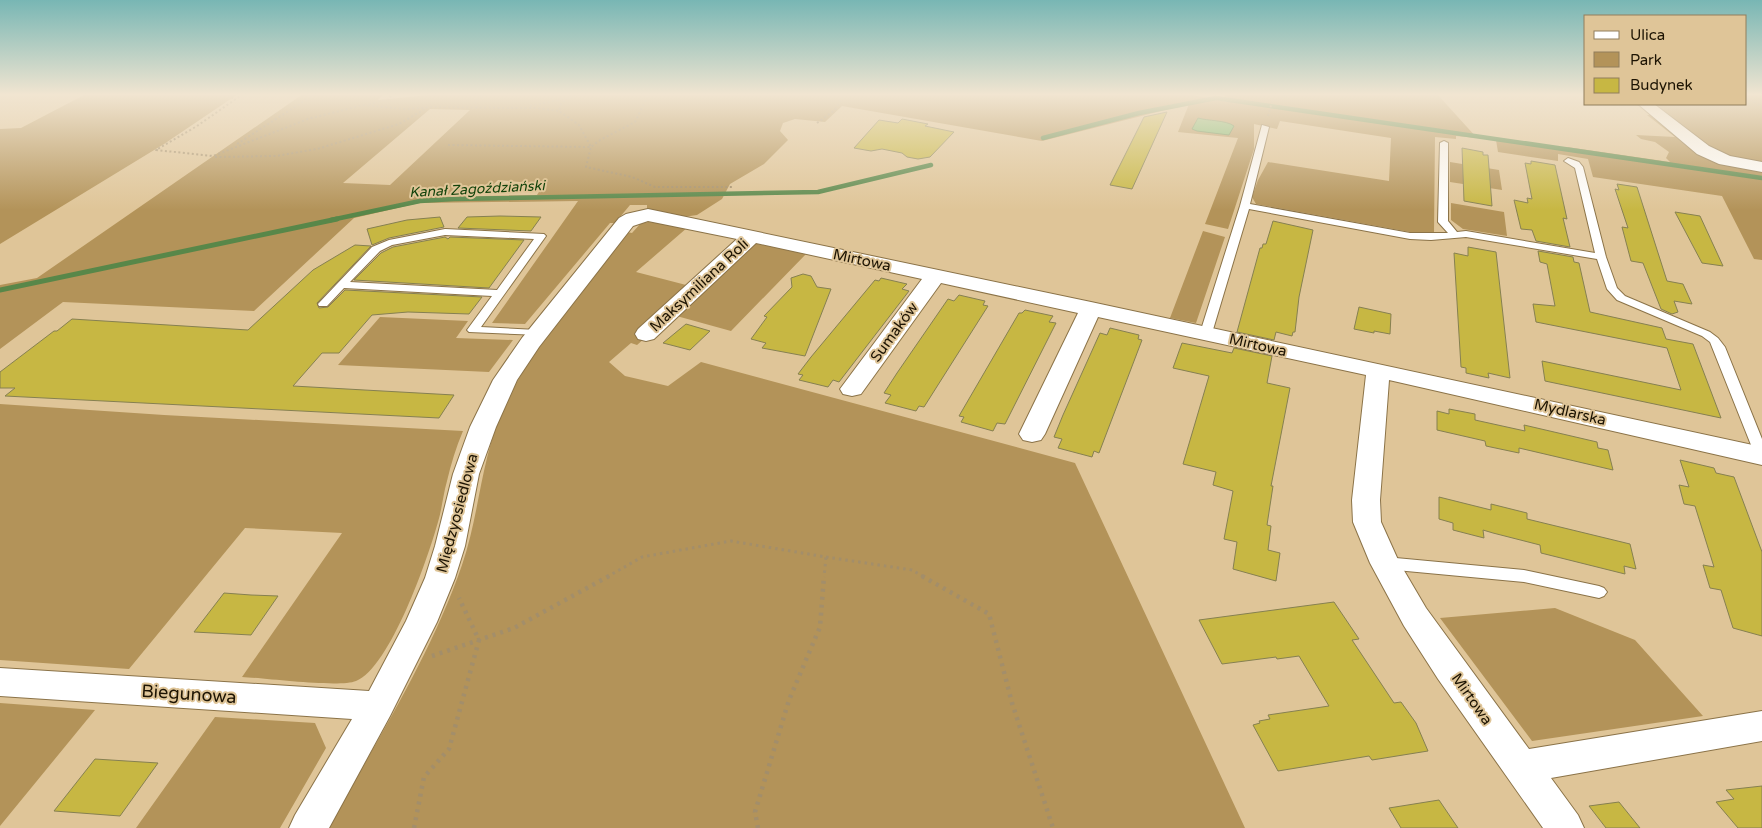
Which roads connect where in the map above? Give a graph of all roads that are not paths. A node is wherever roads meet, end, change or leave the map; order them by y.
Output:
1 (1264, 133) edge
2 (1681, 133) edge
3 (1444, 143) dead end
4 (1568, 161) dead end
5 (1762, 167) edge
6 (1245, 206) junction
7 (633, 218) joint
8 (1454, 234) junction
9 (752, 236) junction
10 (1601, 257) junction
11 (936, 275) junction
12 (342, 285) junction
13 (499, 292) junction
14 (323, 304) dead end
15 (1091, 308) junction
16 (1206, 333) junction
17 (538, 334) junction
18 (646, 334) dead end
19 (1378, 372) junction
20 (852, 389) dead end
21 (1032, 434) dead end
22 (1762, 456) edge
23 (1385, 563) junction
24 (1598, 592) dead end
25 (0, 682) edge
26 (378, 706) junction
27 (1762, 726) edge
28 (1520, 767) junction
29 (308, 828) edge
30 (1566, 828) edge

1 - 6 lane
2 - 5 street
3 - 8 lane
4 - 10 lane
6 - 8 lane
6 - 16 lane
7 - 9 street, Mirtowa
7 - 17 street, Międzyosiedlowa
8 - 10 lane
9 - 11 street, Mirtowa
9 - 18 street, Maksymiliana Roli
10 - 22 lane
11 - 15 street, Mirtowa
11 - 20 street, Sumaków
12 - 13 lane
12 - 13 lane
12 - 14 lane
13 - 17 lane
15 - 16 street, Mirtowa
15 - 21 street
16 - 19 street, Mirtowa
17 - 26 street, Międzyosiedlowa
19 - 22 street, Mydlarska
19 - 23 street, Mirtowa
23 - 24 lane
23 - 28 street, Mirtowa
25 - 26 street, Biegunowa
26 - 29 street, Międzyosiedlowa
27 - 28 street
28 - 30 street, Mirtowa

